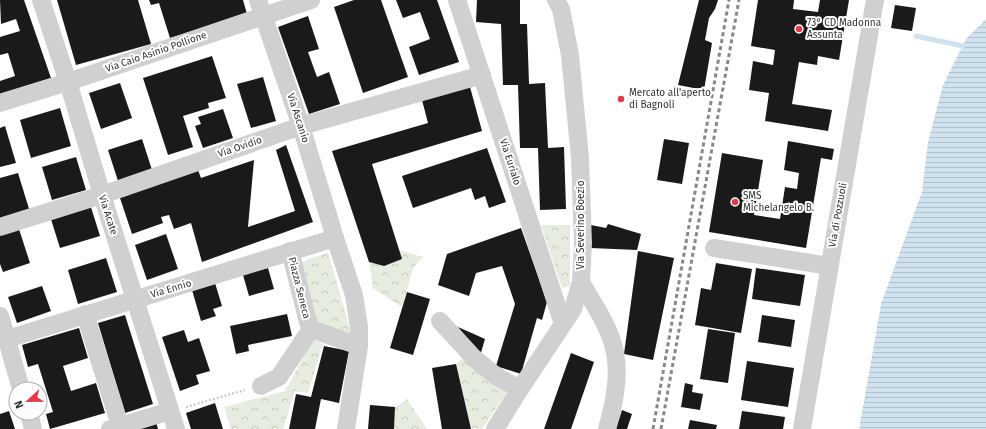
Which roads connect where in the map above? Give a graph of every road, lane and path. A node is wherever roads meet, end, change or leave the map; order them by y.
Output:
1 (40, 0) edge
2 (311, 0) edge
3 (457, 0) edge
4 (556, 0) edge
5 (875, 0) edge
6 (260, 8) edge
7 (482, 75) junction
8 (68, 82) junction
9 (0, 103) edge
10 (301, 126) junction
11 (102, 195) junction
12 (0, 227) edge
13 (335, 238) junction
14 (714, 248) dead end
15 (290, 251) junction
16 (830, 266) junction
17 (581, 282) junction
18 (136, 300) junction
19 (86, 314) junction
20 (0, 316) edge
21 (440, 321) dead end
22 (563, 324) junction
23 (311, 329) junction
24 (7, 339) junction
25 (359, 346) junction
26 (20, 381) edge
27 (261, 386) joint
28 (520, 390) junction
29 (170, 411) junction
30 (114, 422) edge
31 (176, 429) edge
32 (346, 429) edge
33 (495, 429) edge
34 (607, 429) edge
35 (802, 429) edge

1 - 8 street, Via Acate
2 - 6 street, Via Caio Asinio Pollione
3 - 7 street, Via Eurialo
4 - 17 street, Via Severino Boezio
5 - 16 street, Via di Pozzuoli
6 - 8 street, Via Caio Asinio Pollione
6 - 10 street, Via Ascanio
7 - 10 street, Via Ovidio
7 - 22 street, Via Eurialo
8 - 9 street, Via Caio Asinio Pollione
8 - 11 street, Via Acate
10 - 11 street, Via Ovidio
10 - 13 street, Via Ascanio
11 - 12 street, Via Ovidio
11 - 18 street, Via Acate
13 - 15 street, Via Ennio
13 - 25 street
14 - 16 street
15 - 18 street, Via Ennio
15 - 23 street, Piazza Seneca
16 - 35 street, Via di Pozzuoli
17 - 22 street, Via Severino Boezio
17 - 34 street
18 - 19 street, Via Ennio
18 - 29 street, Via Acate
19 - 24 street, Via Ennio
19 - 30 street
20 - 24 street
21 - 28 street
22 - 28 street, Via Severino Boezio
23 - 25 street, Piazza Seneca
23 - 27 street
24 - 26 street
25 - 32 street
27 - 29 path
28 - 33 street, Via Severino Boezio
29 - 30 street
29 - 31 street, Via Acate

